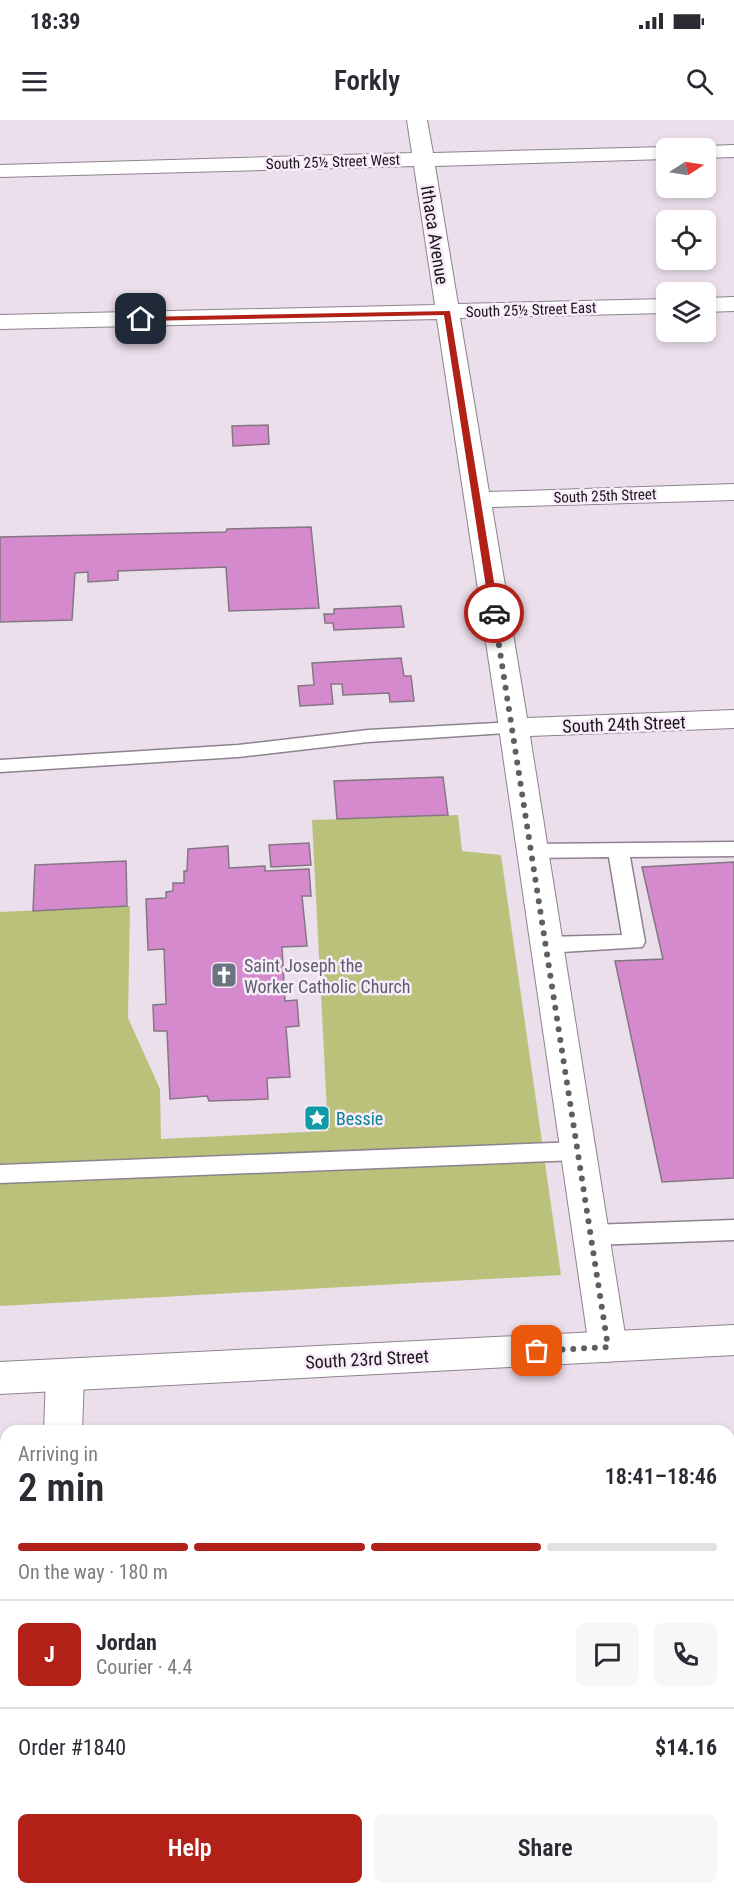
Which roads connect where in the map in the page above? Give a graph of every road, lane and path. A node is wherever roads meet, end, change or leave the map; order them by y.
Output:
1 (417, 120) edge
2 (734, 151) edge
3 (716, 152) edge
4 (656, 153) edge
5 (424, 159) junction
6 (0, 171) edge
7 (734, 304) edge
8 (716, 305) edge
9 (656, 306) edge
10 (447, 313) junction
11 (0, 322) edge
12 (734, 492) edge
13 (476, 500) junction
14 (734, 719) edge
15 (514, 728) junction
16 (0, 766) edge
17 (734, 849) edge
18 (618, 850) junction
19 (532, 851) junction
20 (546, 945) junction
21 (577, 1151) junction
22 (0, 1174) edge
23 (734, 1230) edge
24 (591, 1235) junction
25 (734, 1340) edge
26 (608, 1347) junction
27 (65, 1375) junction
28 (0, 1378) edge
29 (63, 1425) edge

1 - 5 street, Ithaca Avenue
2 - 3 street
4 - 5 street, South 25½ Street West
5 - 6 street, South 25½ Street West
5 - 10 street, Ithaca Avenue
7 - 8 street
9 - 10 street, South 25½ Street East
10 - 11 street, South 25½ Street East
10 - 13 street, Ithaca Avenue
12 - 13 street, South 25th Street
13 - 15 street, Ithaca Avenue
14 - 15 street, South 24th Street
15 - 16 lane
15 - 19 street, Ithaca Avenue
17 - 18 lane
18 - 19 lane
18 - 20 lane
19 - 20 street, Ithaca Avenue
20 - 21 street, Ithaca Avenue
21 - 22 lane
21 - 24 street, Ithaca Avenue
23 - 24 lane
24 - 26 street, Ithaca Avenue
25 - 26 street, South 23rd Street
26 - 27 street, South 23rd Street
27 - 28 street, South 23rd Street
27 - 29 street

